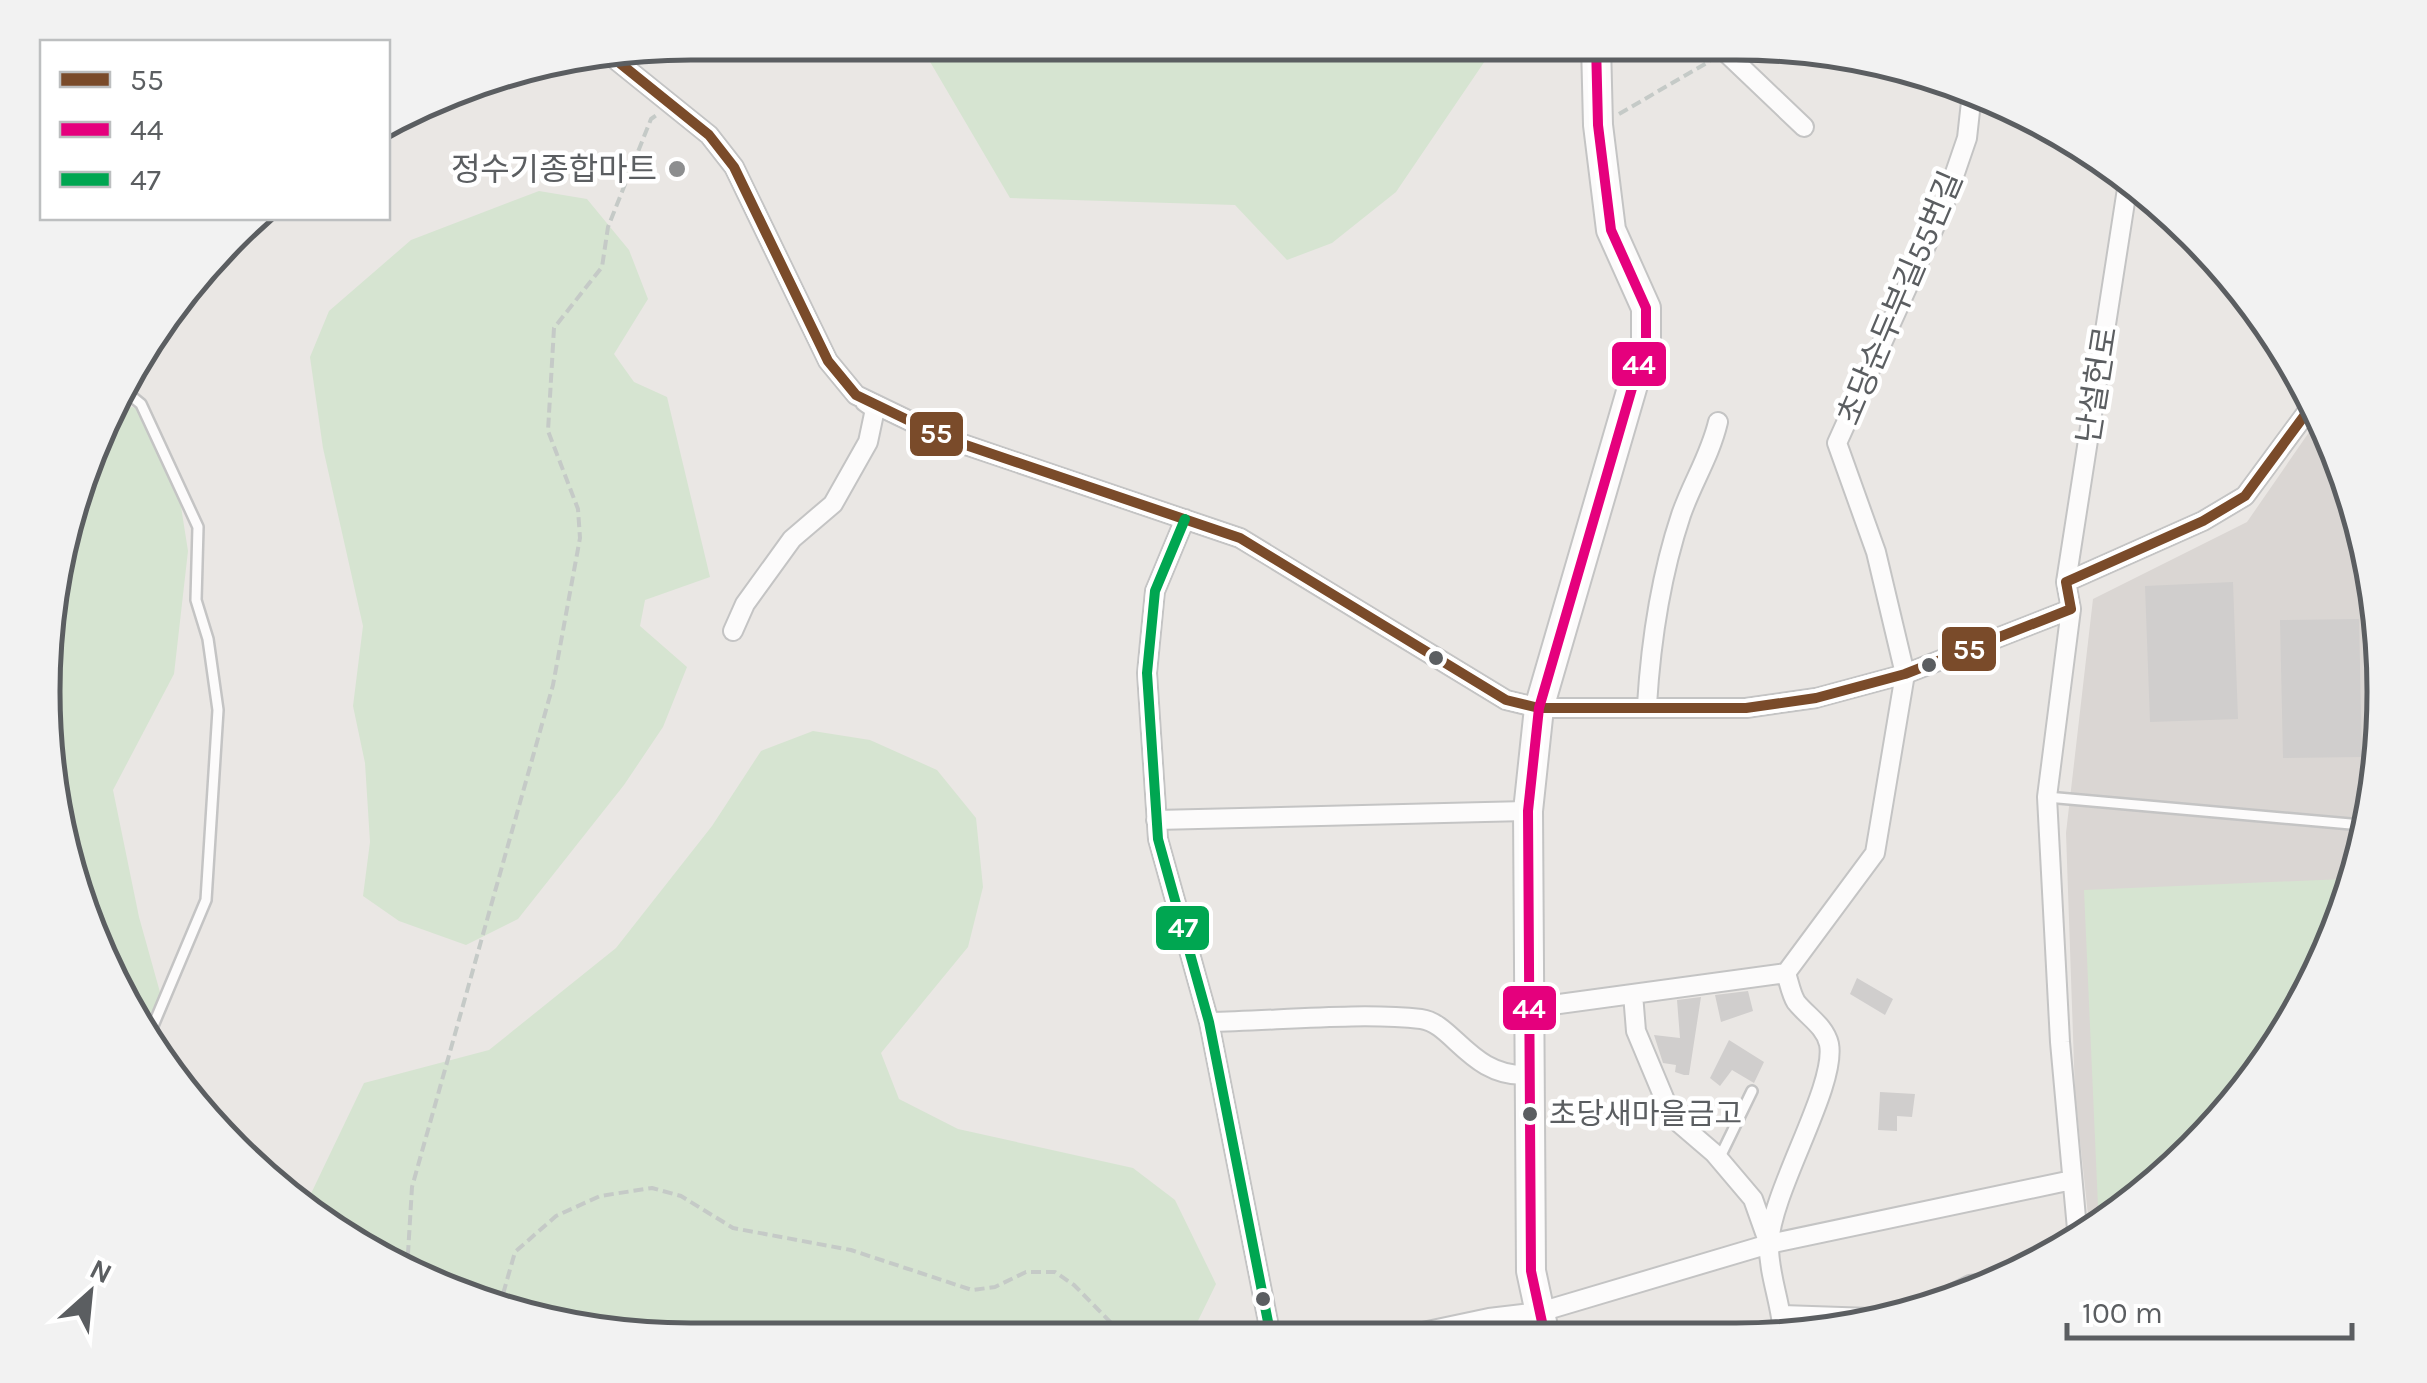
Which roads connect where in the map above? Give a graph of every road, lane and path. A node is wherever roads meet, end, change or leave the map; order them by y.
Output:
1 (1596, 60) edge
2 (1702, 60) edge
3 (1732, 60) edge
4 (621, 64) edge
5 (672, 104) junction
6 (1971, 106) edge
7 (1598, 125) junction
8 (1804, 127) dead end
9 (2126, 195) edge
10 (856, 396) junction
11 (133, 397) edge
12 (2304, 417) edge
13 (1718, 422) dead end
14 (1184, 519) junction
15 (2066, 582) junction
16 (2071, 608) junction
17 (733, 631) dead end
18 (1906, 674) junction
19 (1646, 705) junction
20 (1539, 708) junction
21 (2048, 798) junction
22 (1528, 811) junction
23 (1156, 820) junction
24 (2353, 824) edge
25 (1786, 973) junction
26 (1633, 994) junction
27 (1530, 1008) junction
28 (1209, 1022) junction
29 (154, 1023) edge
30 (1528, 1074) junction
31 (1752, 1090) dead end
32 (1719, 1159) junction
33 (2072, 1180) junction
34 (2076, 1223) edge
35 (1769, 1244) junction
36 (409, 1256) edge
37 (503, 1293) edge
38 (1782, 1314) junction
39 (1829, 1316) edge
40 (1782, 1321) edge
41 (1111, 1323) edge
42 (1268, 1323) edge
43 (1465, 1323) edge
44 (1518, 1323) edge
45 (1545, 1323) edge
46 (1559, 1323) edge

1 - 7 street
2 - 7 path
3 - 8 street
4 - 5 street
5 - 10 street
5 - 36 path
6 - 18 street, 초당순두부길55번길
7 - 20 street
9 - 15 street, 난설헌로
10 - 14 street
10 - 17 street
11 - 29 lane
12 - 15 street
13 - 19 street
14 - 20 street
14 - 23 street
15 - 16 street, 난설헌로
16 - 18 street
16 - 21 street, 난설헌로
18 - 19 street
18 - 25 street
19 - 20 street
20 - 22 street
21 - 24 lane
21 - 33 street, 난설헌로
22 - 23 street
22 - 27 street
23 - 28 street
25 - 26 street
25 - 35 street
26 - 27 street
26 - 32 street
27 - 30 street
28 - 30 street
28 - 42 street
30 - 45 street
31 - 32 lane
32 - 35 street
33 - 34 street, 난설헌로
33 - 35 street
35 - 38 street
35 - 46 street
37 - 41 path
38 - 39 street
38 - 40 street
43 - 44 street

